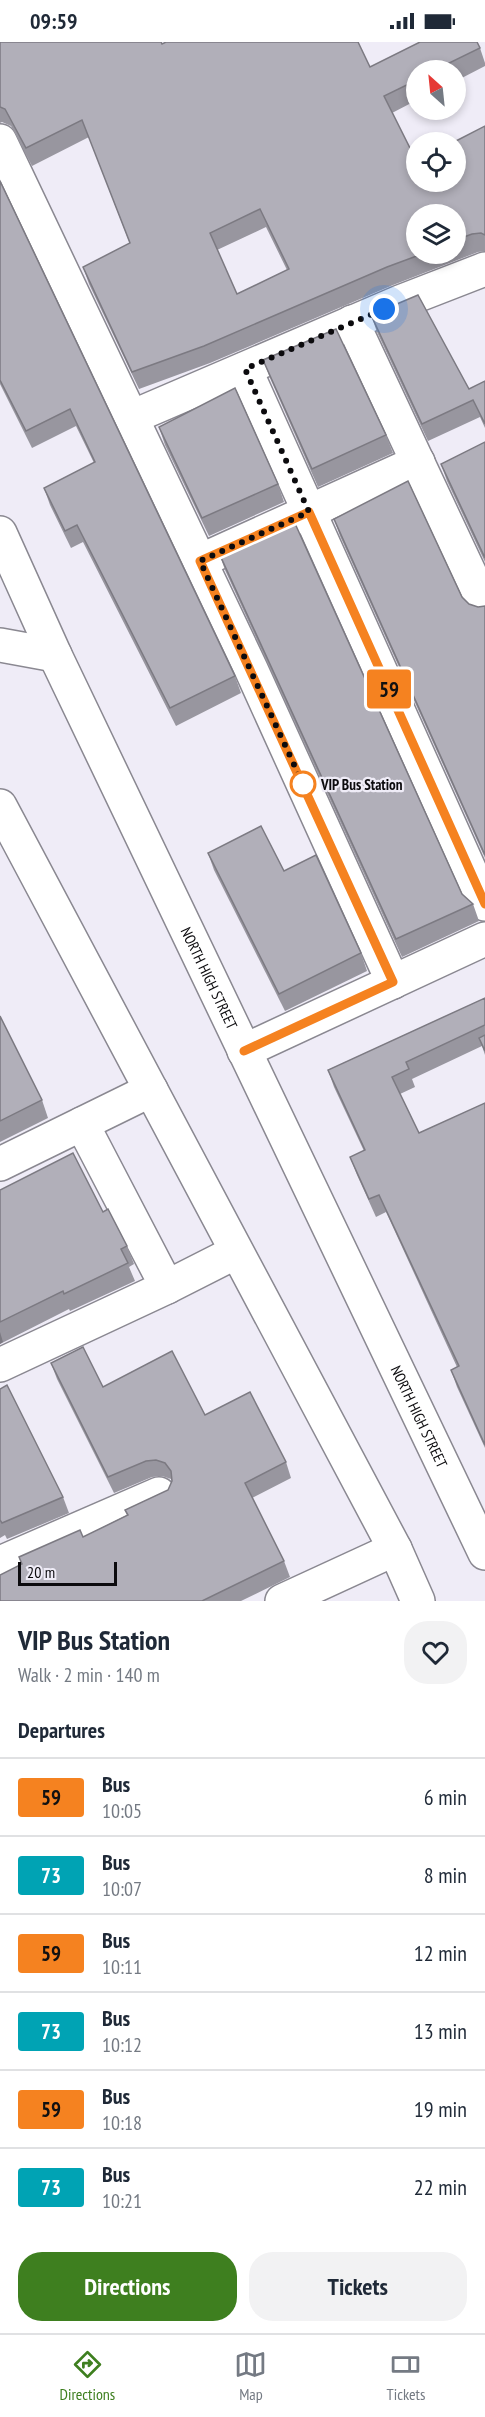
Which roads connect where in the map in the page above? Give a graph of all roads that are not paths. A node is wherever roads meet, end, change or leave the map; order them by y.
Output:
1 (0, 141) edge
2 (485, 269) edge
3 (352, 322) junction
4 (245, 369) junction
5 (132, 417) junction
6 (418, 462) junction
7 (309, 512) junction
8 (0, 532) edge
9 (200, 561) junction
10 (485, 606) edge
11 (0, 645) edge
12 (55, 655) junction
13 (0, 806) edge
14 (485, 904) edge
15 (485, 939) edge
16 (393, 982) junction
17 (244, 1051) junction
18 (151, 1090) junction
19 (82, 1124) junction
20 (0, 1164) edge
21 (236, 1252) junction
22 (167, 1287) junction
23 (3, 1357) edge
24 (159, 1494) edge
25 (478, 1520) edge
26 (395, 1549) junction
27 (485, 1553) edge
28 (0, 1563) edge
29 (282, 1601) edge
30 (418, 1601) edge

1 - 5 main road
2 - 3 main road
3 - 4 main road
3 - 6 main road
4 - 5 main road
4 - 7 main road
5 - 9 main road
6 - 7 main road
6 - 10 main road
7 - 9 main road
7 - 14 main road
8 - 12 main road, NORTH HIGH STREET
9 - 16 main road
11 - 12 main road
12 - 17 main road, NORTH HIGH STREET
13 - 18 main road
15 - 16 main road
16 - 17 main road
17 - 25 main road, NORTH HIGH STREET
18 - 19 main road
18 - 21 main road
19 - 20 main road
19 - 22 main road
21 - 22 main road
21 - 26 main road
22 - 23 main road
24 - 28 main road
25 - 27 main road, NORTH HIGH STREET
26 - 29 main road
26 - 30 main road

